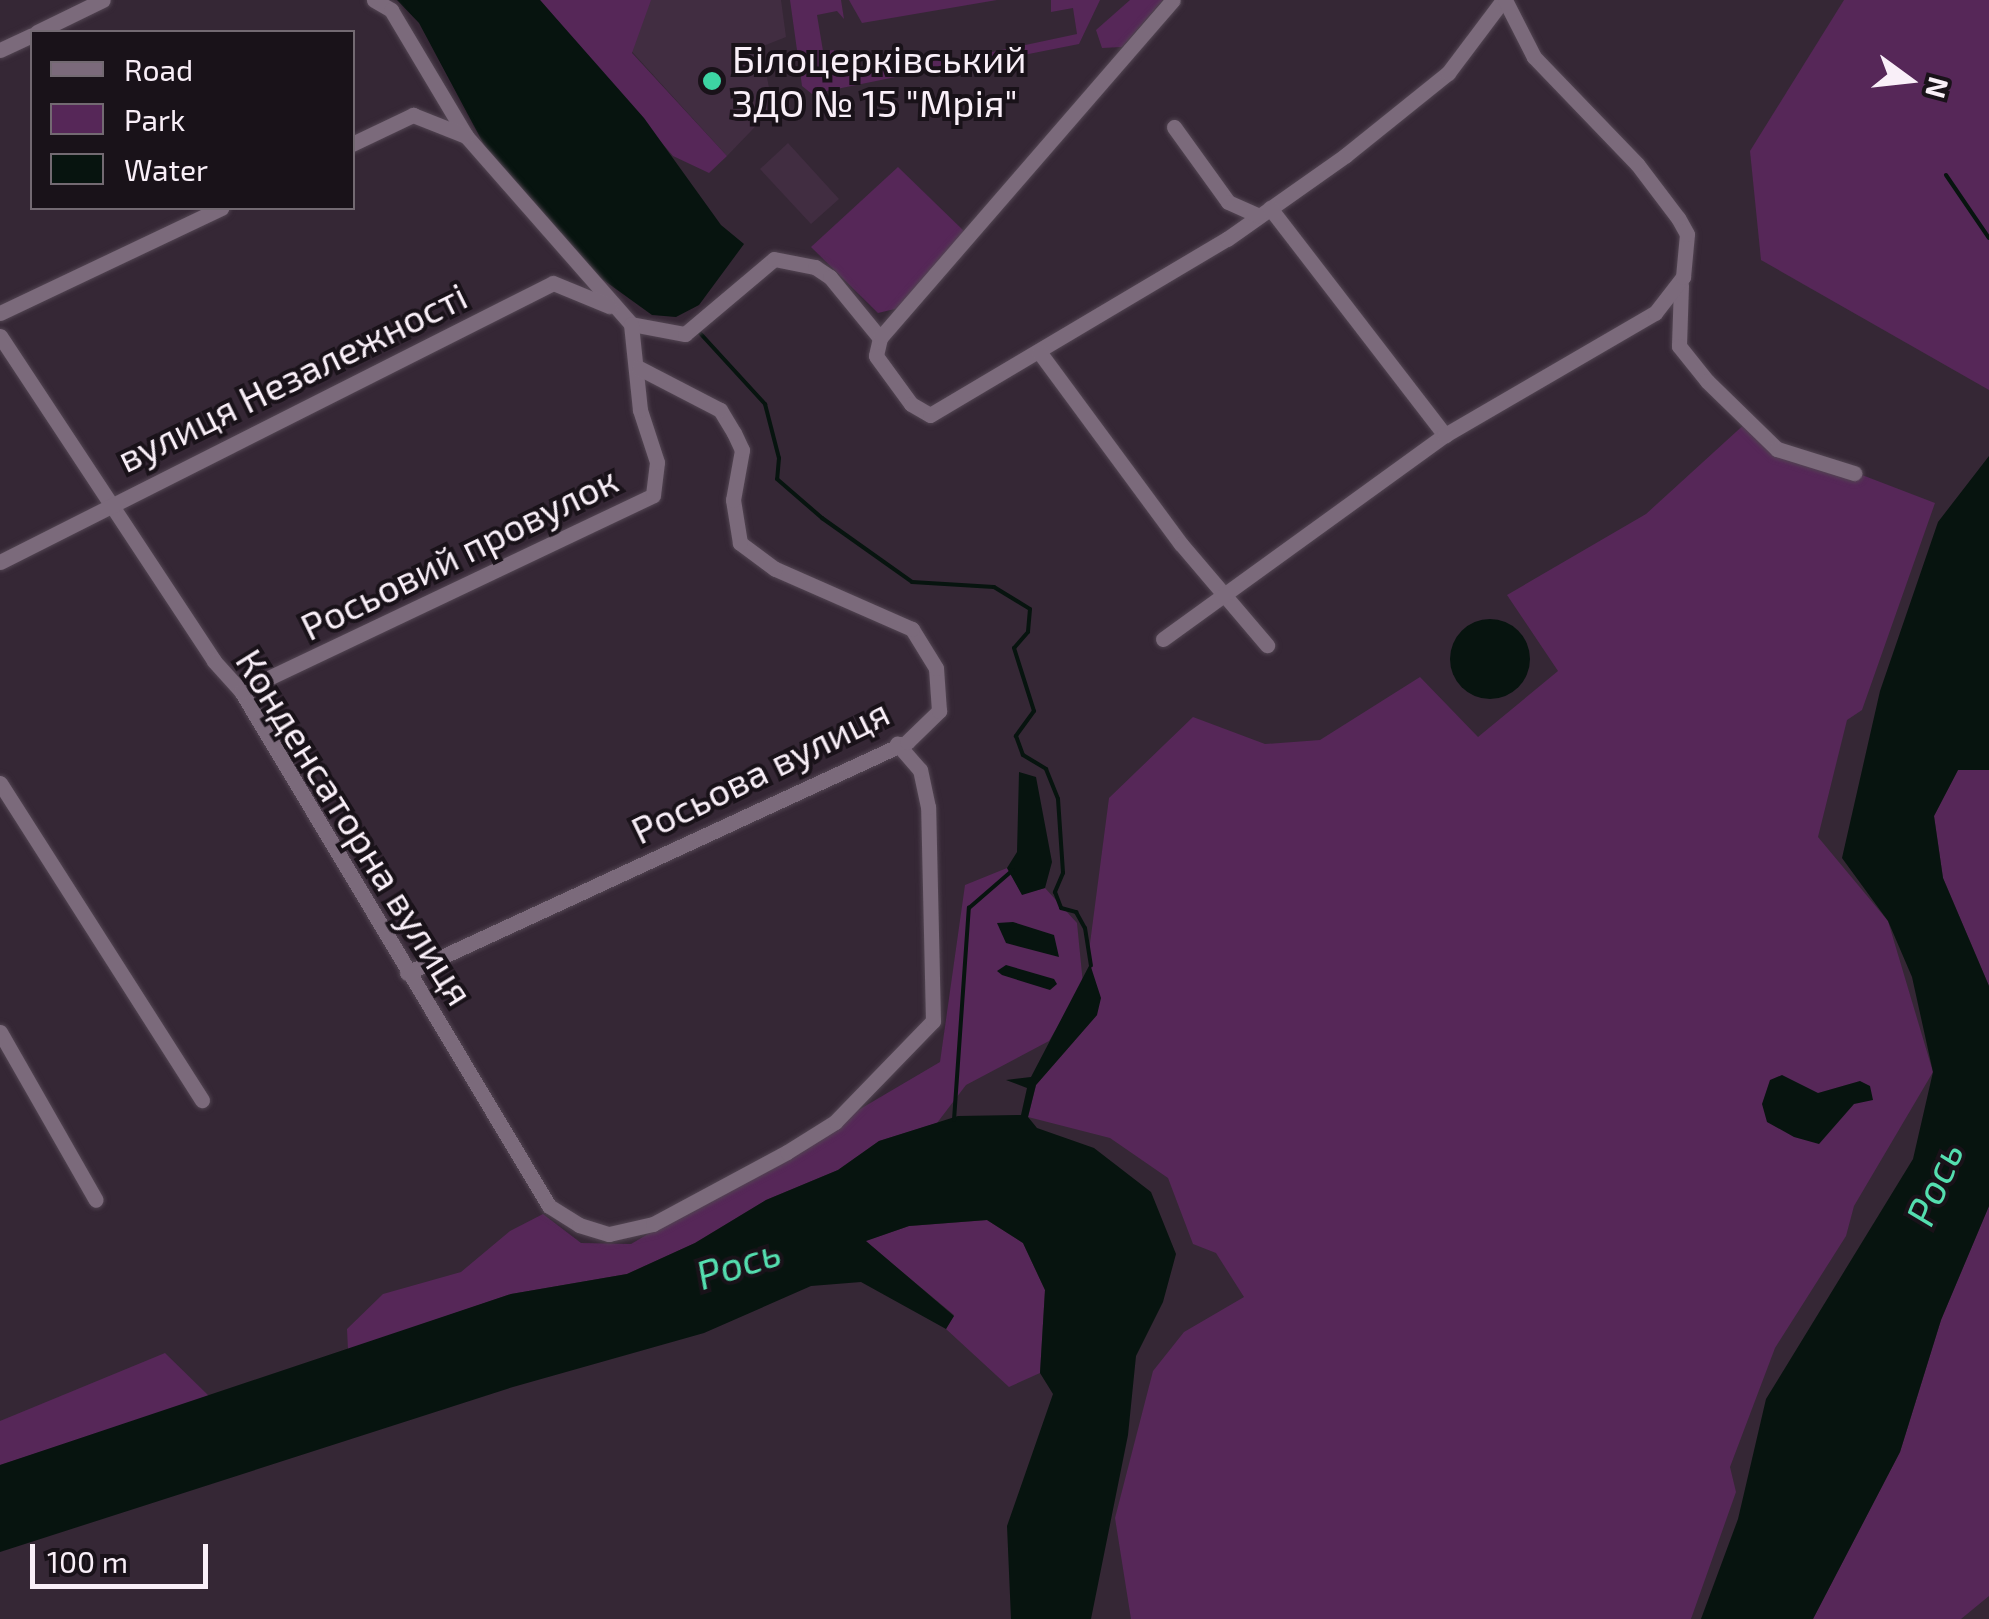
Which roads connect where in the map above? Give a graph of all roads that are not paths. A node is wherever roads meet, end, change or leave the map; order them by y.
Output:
1 (103, 0) edge
2 (374, 0) edge
3 (1173, 0) edge
4 (1504, 0) edge
5 (43, 30) edge
6 (30, 36) edge
7 (0, 50) edge
8 (1174, 127) dead end
9 (466, 136) junction
10 (355, 143) edge
11 (216, 210) edge
12 (1264, 212) junction
13 (1683, 277) junction
14 (617, 310) junction
15 (0, 313) edge
16 (631, 324) junction
17 (0, 336) edge
18 (880, 338) junction
19 (1040, 353) junction
20 (639, 368) junction
21 (1444, 434) junction
22 (1854, 472) dead end
23 (108, 504) junction
24 (0, 562) edge
25 (1225, 591) junction
26 (1163, 640) dead end
27 (1267, 645) dead end
28 (242, 691) junction
29 (897, 744) junction
30 (0, 783) edge
31 (407, 973) junction
32 (0, 1032) edge
33 (202, 1100) dead end
34 (96, 1200) dead end

1 - 5 street
2 - 9 street
3 - 18 street
4 - 12 street
4 - 13 street
6 - 7 street
8 - 12 street
9 - 10 street
9 - 14 street
11 - 15 street
12 - 19 street
12 - 21 street
13 - 21 street
13 - 22 street
14 - 16 street
14 - 23 street, вулиця Незалежності
16 - 18 street
16 - 20 street, Росьовий провулок
17 - 23 street, Конденсаторна вулиця
18 - 19 street
19 - 25 street
20 - 28 street, Росьовий провулок
20 - 29 street, Росьова вулиця
21 - 25 street
23 - 24 street, вулиця Незалежності
23 - 28 street, Конденсаторна вулиця
25 - 26 street
25 - 27 street
28 - 31 street, Конденсаторна вулиця
29 - 31 street, Росьова вулиця
29 - 31 street, Конденсаторна вулиця
30 - 33 street
32 - 34 street

